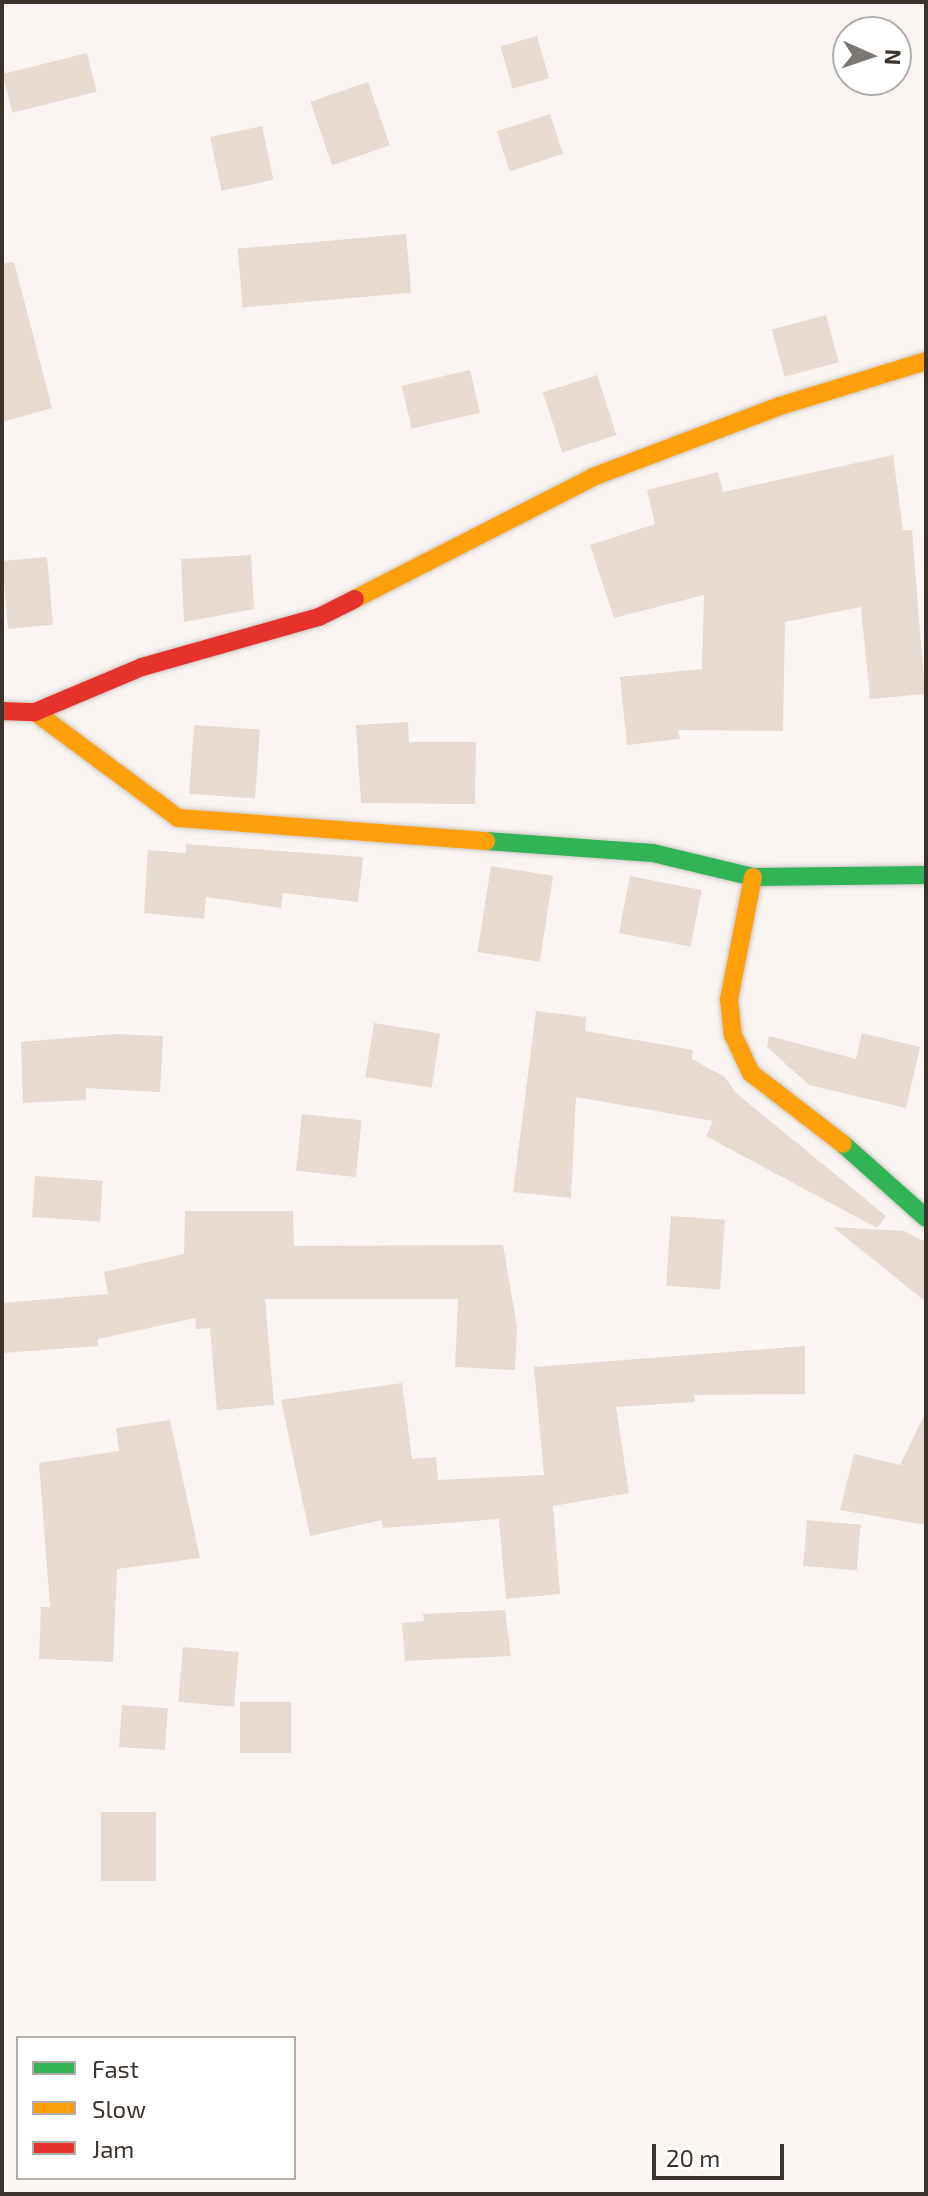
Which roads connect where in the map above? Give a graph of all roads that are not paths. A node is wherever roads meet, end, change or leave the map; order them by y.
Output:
1 (926, 361) edge
2 (2, 711) edge
3 (35, 712) junction
4 (926, 875) edge
5 (753, 877) junction
6 (926, 1218) edge

1 - 3 street
2 - 3 street
3 - 5 street
4 - 5 street
5 - 6 street

